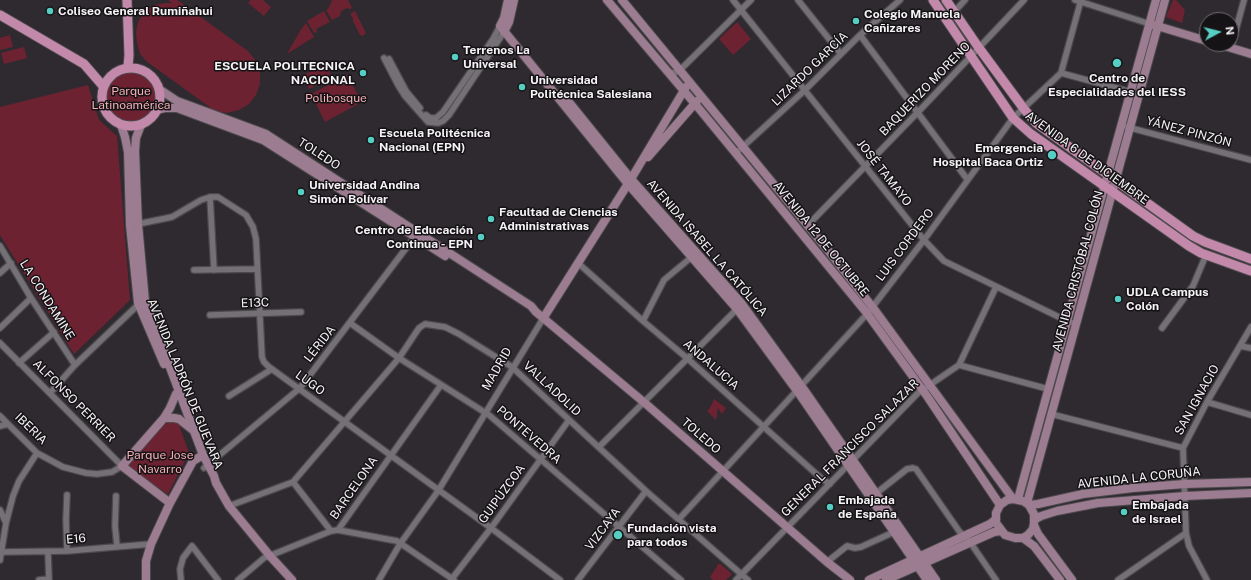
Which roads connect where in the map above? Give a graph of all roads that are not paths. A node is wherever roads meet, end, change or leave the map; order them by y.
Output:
1 (128, 0) edge
2 (508, 0) edge
3 (514, 0) edge
4 (607, 0) edge
5 (622, 0) edge
6 (733, 0) edge
7 (751, 0) edge
8 (798, 0) edge
9 (900, 0) edge
10 (934, 0) edge
11 (946, 0) edge
12 (965, 0) edge
13 (1024, 0) edge
14 (1074, 0) edge
15 (1156, 0) edge
16 (1165, 0) edge
17 (1244, 0) edge
18 (1081, 1) edge
19 (740, 10) junction
20 (954, 12) junction
21 (0, 15) edge
22 (1239, 18) edge
23 (0, 21) edge
24 (1154, 25) junction
25 (503, 27) junction
26 (23, 28) junction
27 (860, 35) junction
28 (1199, 39) edge
29 (978, 48) junction
30 (1239, 50) edge
31 (842, 54) junction
32 (1251, 54) edge
33 (971, 56) junction
34 (387, 60) dead end
35 (128, 67) junction
36 (680, 70) junction
37 (668, 72) junction
38 (1061, 73) junction
39 (690, 82) junction
40 (103, 86) junction
41 (159, 89) junction
42 (683, 90) junction
43 (804, 90) junction
44 (1131, 92) junction
45 (702, 96) junction
46 (695, 104) junction
47 (1024, 109) junction
48 (157, 110) junction
49 (918, 113) junction
50 (1013, 118) junction
51 (121, 125) junction
52 (141, 125) junction
53 (1121, 125) junction
54 (1131, 128) junction
55 (743, 148) junction
56 (736, 153) junction
57 (1251, 160) edge
58 (865, 167) junction
59 (636, 170) junction
60 (1111, 177) junction
61 (967, 179) junction
62 (630, 181) junction
63 (1108, 189) junction
64 (210, 197) junction
65 (138, 224) junction
66 (808, 226) junction
67 (416, 234) junction
68 (924, 240) junction
69 (0, 246) edge
70 (1206, 254) junction
71 (695, 255) junction
72 (1251, 259) edge
73 (11, 263) junction
74 (578, 263) junction
75 (257, 269) junction
76 (194, 270) dead end
77 (214, 270) junction
78 (1251, 271) edge
79 (0, 274) edge
80 (996, 287) junction
81 (31, 298) junction
82 (142, 302) junction
83 (740, 306) junction
84 (872, 307) junction
85 (301, 312) dead end
86 (259, 314) junction
87 (867, 314) junction
88 (210, 315) dead end
89 (544, 317) junction
90 (643, 321) junction
91 (1067, 321) junction
92 (350, 323) junction
93 (1076, 324) junction
94 (1251, 327) edge
95 (0, 328) edge
96 (1162, 328) dead end
97 (54, 332) junction
98 (0, 343) edge
99 (1240, 346) junction
100 (1251, 348) edge
101 (399, 358) junction
102 (688, 359) junction
103 (19, 363) junction
104 (959, 364) junction
105 (75, 365) junction
106 (512, 367) junction
107 (272, 369) junction
108 (930, 384) junction
109 (441, 386) junction
110 (300, 388) junction
111 (799, 388) junction
112 (922, 389) junction
113 (1048, 389) junction
114 (50, 393) junction
115 (176, 394) junction
116 (229, 396) dead end
117 (644, 402) junction
118 (1207, 402) junction
119 (486, 413) junction
120 (1051, 414) junction
121 (1251, 415) edge
122 (0, 416) edge
123 (164, 418) junction
124 (569, 420) junction
125 (345, 421) junction
126 (8, 424) junction
127 (0, 426) edge
128 (188, 426) junction
129 (764, 426) junction
130 (195, 433) junction
131 (599, 447) junction
132 (1183, 448) junction
133 (37, 453) junction
134 (201, 456) junction
135 (390, 456) junction
136 (541, 460) junction
137 (851, 462) junction
138 (122, 466) junction
139 (206, 467) junction
140 (723, 471) junction
141 (293, 482) junction
142 (1251, 482) edge
143 (830, 484) junction
144 (1185, 484) junction
145 (1133, 488) junction
146 (438, 490) junction
147 (646, 491) junction
148 (1251, 493) edge
149 (67, 495) dead end
150 (874, 495) junction
151 (116, 496) dead end
152 (1185, 496) junction
153 (1015, 499) junction
154 (1134, 500) junction
155 (170, 503) junction
156 (1028, 504) junction
157 (1000, 505) junction
158 (230, 506) junction
159 (0, 510) edge
160 (679, 519) junction
161 (996, 519) junction
162 (1034, 522) junction
163 (6, 523) junction
164 (618, 527) junction
165 (787, 527) junction
166 (492, 528) junction
167 (338, 530) junction
168 (331, 531) junction
169 (1001, 531) junction
170 (894, 532) junction
171 (1186, 533) junction
172 (964, 536) junction
173 (1023, 538) junction
174 (970, 542) junction
175 (151, 544) junction
176 (400, 544) junction
177 (117, 546) junction
178 (68, 551) junction
179 (2, 552) junction
180 (48, 552) junction
181 (270, 556) junction
182 (0, 560) edge
183 (919, 561) junction
184 (828, 562) junction
185 (741, 574) junction
186 (49, 579) edge
187 (39, 580) edge
188 (146, 580) edge
189 (181, 580) edge
190 (218, 580) edge
191 (238, 580) edge
192 (292, 580) edge
193 (379, 580) edge
194 (452, 580) edge
195 (560, 580) edge
196 (578, 580) edge
197 (681, 580) edge
198 (736, 580) edge
199 (748, 580) edge
200 (850, 580) edge
201 (869, 580) edge
202 (886, 580) edge
203 (927, 580) edge
204 (936, 580) edge
205 (996, 580) edge
206 (1060, 580) edge
207 (1072, 580) edge
208 (1118, 580) edge
209 (1207, 580) edge

1 - 35 main road
2 - 25 street
3 - 25 street
4 - 37 street, AVENIDA 12 DE OCTUBRE
5 - 36 street, AVENIDA 12 DE OCTUBRE
6 - 19 street, JOSÉ TAMAYO
7 - 19 street
8 - 31 street
9 - 27 street, LIZARDO GARCÍA
10 - 33 main road, AVENIDA 6 DE DICIEMBRE
11 - 20 main road, AVENIDA 6 DE DICIEMBRE
12 - 20 street
13 - 29 street, BAQUERIZO MORENO
14 - 18 street
15 - 24 street, AVENIDA CRISTÓBAL COLÓN
16 - 24 street, AVENIDA CRISTÓBAL COLÓN
17 - 22 street
18 - 24 street
18 - 38 street
19 - 36 street
19 - 43 street, JOSÉ TAMAYO
20 - 29 main road, AVENIDA 6 DE DICIEMBRE
21 - 26 main road
23 - 26 main road
24 - 28 street
24 - 44 street, AVENIDA CRISTÓBAL COLÓN
24 - 54 street, AVENIDA CRISTÓBAL COLÓN
25 - 34 street
25 - 62 street, AVENIDA ISABEL LA CATÓLICA
26 - 40 main road
27 - 31 street, LIZARDO GARCÍA
27 - 49 street
29 - 33 street, BAQUERIZO MORENO
29 - 47 main road, AVENIDA 6 DE DICIEMBRE
30 - 32 street
31 - 43 street, LIZARDO GARCÍA
33 - 49 street, BAQUERIZO MORENO
33 - 50 main road, AVENIDA 6 DE DICIEMBRE
35 - 40 main road
35 - 41 main road
36 - 37 street
36 - 39 street, AVENIDA 12 DE OCTUBRE
37 - 42 street, AVENIDA 12 DE OCTUBRE
38 - 44 street
38 - 47 street, LUIS CORDERO
39 - 42 street, MADRID
39 - 45 street, AVENIDA 12 DE OCTUBRE
40 - 51 main road
41 - 48 main road
41 - 67 street, TOLEDO
42 - 46 street, AVENIDA 12 DE OCTUBRE
42 - 59 street, MADRID
43 - 55 street, LIZARDO GARCÍA
43 - 58 street, JOSÉ TAMAYO
44 - 53 street, AVENIDA CRISTÓBAL COLÓN
45 - 46 street, MADRID
45 - 55 street, AVENIDA 12 DE OCTUBRE
46 - 56 street, AVENIDA 12 DE OCTUBRE
46 - 59 street, MADRID
47 - 50 street, LUIS CORDERO
47 - 60 main road, AVENIDA 6 DE DICIEMBRE
48 - 52 main road
48 - 67 street, TOLEDO
49 - 58 street, BAQUERIZO MORENO
49 - 61 street
50 - 61 street, LUIS CORDERO
50 - 63 main road, AVENIDA 6 DE DICIEMBRE
51 - 52 main road
51 - 82 street, AVENIDA LADRÓN DE GUEVARA
52 - 65 street, AVENIDA LADRÓN DE GUEVARA
53 - 54 street, YÁNEZ PINZÓN
53 - 60 street, AVENIDA CRISTÓBAL COLÓN
54 - 57 street, YÁNEZ PINZÓN
54 - 60 street, AVENIDA CRISTÓBAL COLÓN
55 - 56 street, LIZARDO GARCÍA
55 - 66 street, AVENIDA 12 DE OCTUBRE
56 - 87 street, AVENIDA 12 DE OCTUBRE
58 - 66 street, BAQUERIZO MORENO
58 - 68 street, JOSÉ TAMAYO
59 - 62 street, MADRID
60 - 63 street, AVENIDA CRISTÓBAL COLÓN
60 - 72 main road, AVENIDA 6 DE DICIEMBRE
61 - 68 street, LUIS CORDERO
62 - 71 street, AVENIDA ISABEL LA CATÓLICA
62 - 74 street, MADRID
63 - 70 main road, AVENIDA 6 DE DICIEMBRE
63 - 91 street, AVENIDA CRISTÓBAL COLÓN
63 - 93 street, AVENIDA CRISTÓBAL COLÓN
64 - 65 street
64 - 75 street, LUGO
64 - 77 street
65 - 82 street, AVENIDA LADRÓN DE GUEVARA
66 - 84 street, AVENIDA 12 DE OCTUBRE
67 - 89 street, TOLEDO
67 - 92 street, LÉRIDA
68 - 80 street, JOSÉ TAMAYO
68 - 84 street, LUIS CORDERO
69 - 73 street, LA CONDAMINE
70 - 78 main road, AVENIDA 6 DE DICIEMBRE
70 - 96 street
71 - 83 street, AVENIDA ISABEL LA CATÓLICA
71 - 90 street
73 - 79 street
73 - 81 street, LA CONDAMINE
74 - 89 street, MADRID
74 - 90 street, ANDALUCIA
75 - 77 street
75 - 86 street, LUGO
76 - 77 street
80 - 91 street, JOSÉ TAMAYO
80 - 104 street, GENERAL FRANCISCO SALAZAR
81 - 95 street
81 - 97 street, LA CONDAMINE
82 - 105 street
82 - 115 street, AVENIDA LADRÓN DE GUEVARA
82 - 130 street, AVENIDA LADRÓN DE GUEVARA
83 - 102 street
83 - 111 street, AVENIDA ISABEL LA CATÓLICA
84 - 87 street, LUIS CORDERO
84 - 108 street, AVENIDA 12 DE OCTUBRE
85 - 86 street, E13C
86 - 88 street, E13C
86 - 107 street, LUGO
87 - 111 street, LUIS CORDERO
87 - 112 street, AVENIDA 12 DE OCTUBRE
89 - 106 street, MADRID
89 - 117 street, TOLEDO
90 - 102 street, ANDALUCIA
91 - 93 street, JOSÉ TAMAYO
91 - 113 street, AVENIDA CRISTÓBAL COLÓN
92 - 101 street, PONTEVEDRA
92 - 110 street, LÉRIDA
93 - 120 street, AVENIDA CRISTÓBAL COLÓN
94 - 99 street, SAN IGNACIO
97 - 103 street
97 - 105 street, LA CONDAMINE
98 - 103 street, ALFONSO PERRIER
99 - 100 street
99 - 118 street, SAN IGNACIO
101 - 106 street, VALLADOLID
101 - 109 street, PONTEVEDRA
101 - 125 street, VALLADOLID
102 - 117 street
102 - 129 street, ANDALUCIA
103 - 114 street, ALFONSO PERRIER
104 - 108 street, GENERAL FRANCISCO SALAZAR
104 - 113 street
105 - 114 street
106 - 119 street, MADRID
106 - 124 street, VALLADOLID
107 - 110 street, LUGO
107 - 116 street
108 - 112 street, GENERAL FRANCISCO SALAZAR
108 - 153 street, AVENIDA 12 DE OCTUBRE
109 - 119 street, PONTEVEDRA
109 - 135 street, BARCELONA
110 - 125 street, LUGO
110 - 139 street, LÉRIDA
111 - 129 street, LUIS CORDERO
111 - 137 street, AVENIDA ISABEL LA CATÓLICA
112 - 137 street, GENERAL FRANCISCO SALAZAR
112 - 157 street, AVENIDA 12 DE OCTUBRE
113 - 153 street, AVENIDA CRISTÓBAL COLÓN
114 - 138 street, ALFONSO PERRIER
115 - 123 street, IBERIA
115 - 128 street, AVENIDA LADRÓN DE GUEVARA
117 - 131 street
117 - 140 street, TOLEDO
118 - 121 street
118 - 132 street, SAN IGNACIO
119 - 136 street, PONTEVEDRA
119 - 146 street, MADRID
120 - 132 street
120 - 156 street, AVENIDA CRISTÓBAL COLÓN
122 - 126 street, IBERIA
123 - 128 street
123 - 138 street, IBERIA
124 - 131 street, VALLADOLID
124 - 136 street, GUIPÚZCOA
125 - 135 street, LUGO
125 - 141 street, VALLADOLID
126 - 127 street
126 - 133 street, IBERIA
128 - 130 street
128 - 134 street, AVENIDA LADRÓN DE GUEVARA
129 - 140 street, LUIS CORDERO
129 - 143 street, ANDALUCIA
130 - 134 street, AVENIDA LADRÓN DE GUEVARA
131 - 147 street, VALLADOLID
132 - 144 street, SAN IGNACIO
133 - 138 street, IBERIA
133 - 163 street
134 - 139 street, AVENIDA LADRÓN DE GUEVARA
134 - 155 street
135 - 146 street, LUGO
135 - 167 street, BARCELONA
136 - 164 street, PONTEVEDRA
136 - 166 street, GUIPÚZCOA
137 - 143 street, GENERAL FRANCISCO SALAZAR
137 - 150 street, AVENIDA ISABEL LA CATÓLICA
138 - 155 street, ALFONSO PERRIER
139 - 158 street, AVENIDA LADRÓN DE GUEVARA
140 - 160 street, LUIS CORDERO
140 - 165 street, TOLEDO
141 - 158 street, VALLADOLID
141 - 168 street
142 - 144 street, AVENIDA LA CORUÑA
143 - 165 street, GENERAL FRANCISCO SALAZAR
144 - 145 street, AVENIDA LA CORUÑA
144 - 152 street, SAN IGNACIO
145 - 154 street
145 - 156 street, AVENIDA LA CORUÑA
146 - 166 street, LUGO
146 - 176 street, MADRID
147 - 160 street, VALLADOLID
147 - 164 street, VIZCAYA
148 - 152 street, AVENIDA LA CORUÑA
149 - 178 street
150 - 170 street, AVENIDA ISABEL LA CATÓLICA
150 - 172 street
150 - 183 street, AVENIDA ISABEL LA CATÓLICA
151 - 177 street
152 - 154 street, AVENIDA LA CORUÑA
152 - 171 street, SAN IGNACIO
153 - 156 street
153 - 157 street
154 - 162 street, AVENIDA LA CORUÑA
155 - 175 street
156 - 162 street
157 - 161 street
158 - 181 street, AVENIDA LADRÓN DE GUEVARA
159 - 163 street
160 - 185 street, VALLADOLID
161 - 169 street
161 - 172 street
162 - 173 street
162 - 207 street
163 - 179 street
164 - 196 street, VIZCAYA
164 - 197 street, PONTEVEDRA
165 - 184 street, TOLEDO
165 - 185 street, GENERAL FRANCISCO SALAZAR
166 - 194 street, GUIPÚZCOA
166 - 195 street, LUGO
167 - 168 street, BARCELONA
167 - 176 street
168 - 181 street, BARCELONA
169 - 173 street
169 - 174 street
170 - 183 street, AVENIDA ISABEL LA CATÓLICA
170 - 184 street
171 - 208 street
171 - 209 street, SAN IGNACIO
172 - 174 street
172 - 183 street
173 - 206 street
174 - 183 street
174 - 205 street
175 - 177 street, E16
175 - 188 street
176 - 193 street, MADRID
176 - 194 street
177 - 178 street, E16
178 - 180 street, E16
179 - 180 street, E16
179 - 182 street
180 - 186 street
181 - 191 street, BARCELONA
181 - 192 street, AVENIDA LADRÓN DE GUEVARA
183 - 201 street
183 - 202 street
183 - 203 street, AVENIDA ISABEL LA CATÓLICA
183 - 204 street, AVENIDA ISABEL LA CATÓLICA
184 - 200 street, TOLEDO
185 - 198 street, GENERAL FRANCISCO SALAZAR
185 - 199 street, VALLADOLID
186 - 187 street
189 - 190 street

